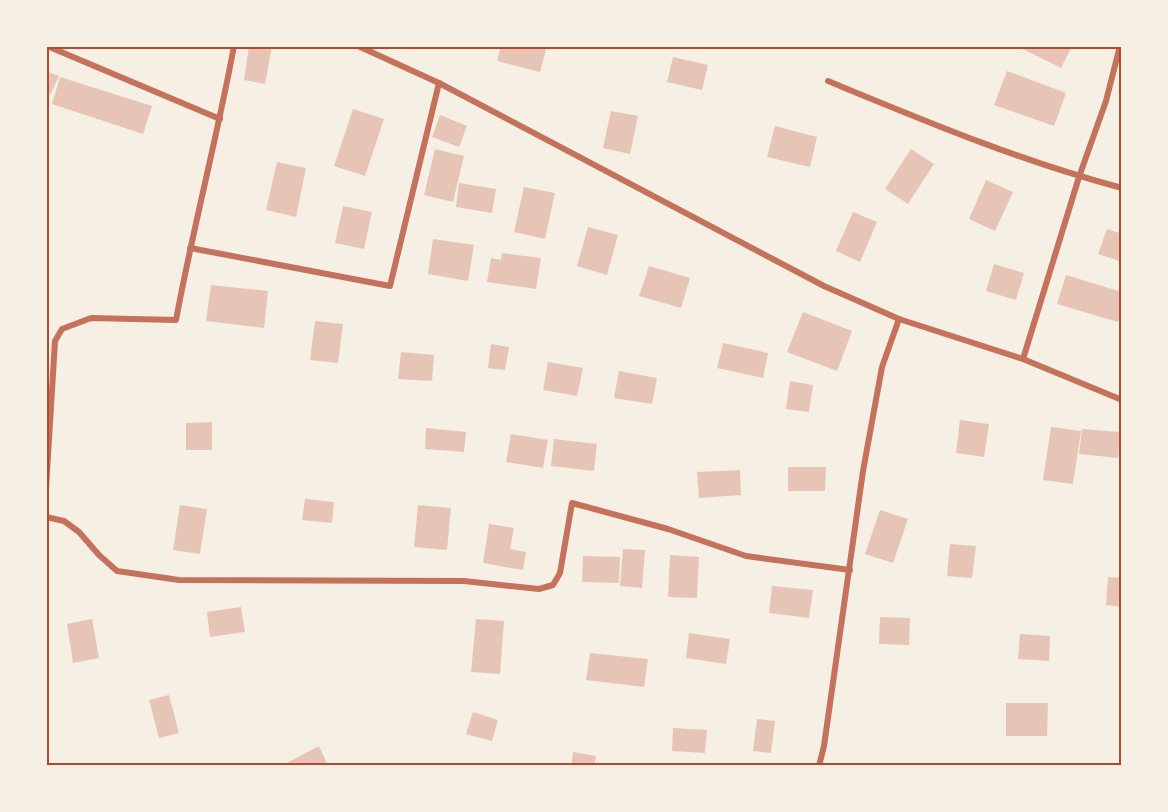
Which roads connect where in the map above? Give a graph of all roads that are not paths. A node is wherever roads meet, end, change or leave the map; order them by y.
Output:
1 (47, 46) edge
2 (234, 46) edge
3 (358, 46) edge
4 (1120, 46) edge
5 (828, 81) dead end
6 (440, 83) junction
7 (220, 120) junction
8 (1080, 177) junction
9 (1122, 188) edge
10 (190, 248) junction
11 (899, 319) junction
12 (1023, 359) junction
13 (1122, 400) edge
14 (46, 488) edge
15 (46, 517) edge
16 (850, 570) junction
17 (819, 765) edge

1 - 7 street
2 - 7 street
3 - 6 street
4 - 8 street
5 - 8 street
6 - 10 street
6 - 11 street
7 - 10 street
8 - 9 street
8 - 12 street
10 - 14 street
11 - 12 street
11 - 16 street
12 - 13 street
15 - 16 street
16 - 17 street

